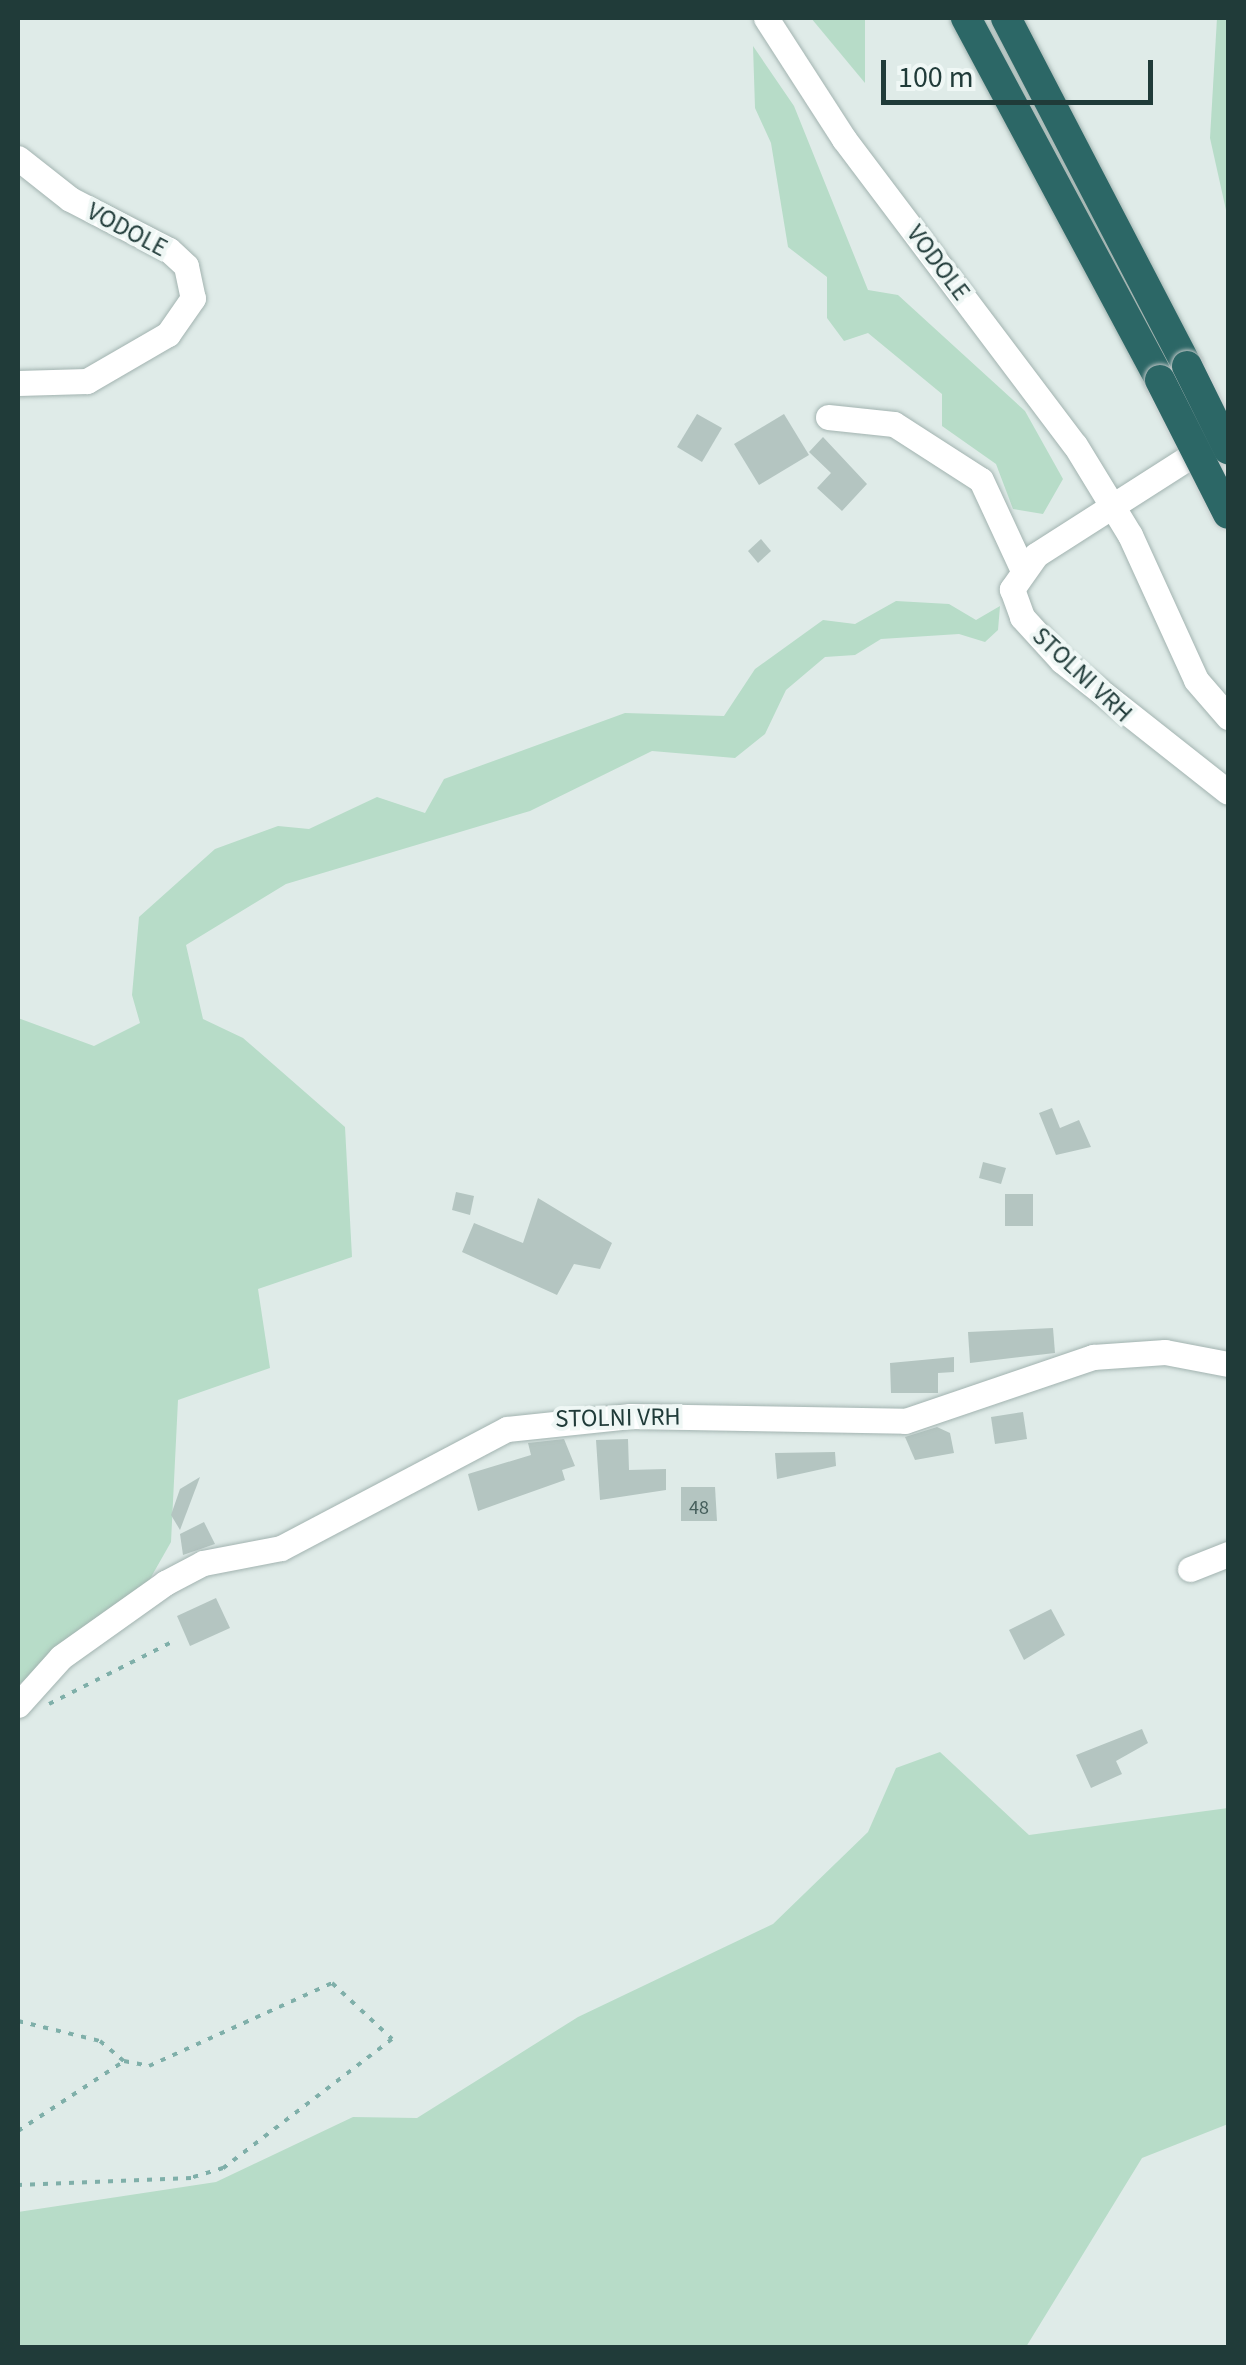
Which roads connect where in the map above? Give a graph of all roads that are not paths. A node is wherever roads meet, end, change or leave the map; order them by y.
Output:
1 (766, 18) edge
2 (966, 18) edge
3 (1006, 18) edge
4 (18, 158) edge
5 (1173, 373) junction
6 (18, 383) edge
7 (828, 417) dead end
8 (1228, 433) edge
9 (1228, 449) edge
10 (1113, 506) junction
11 (1228, 514) edge
12 (1021, 566) junction
13 (1228, 718) edge
14 (1228, 792) edge
15 (1228, 1364) edge
16 (1228, 1554) edge
17 (1190, 1570) dead end
18 (30, 1706) edge

1 - 10 street, VODOLE
2 - 5 highway
3 - 5 highway
4 - 6 street, VODOLE
5 - 9 highway, bridge
5 - 11 highway, bridge
7 - 12 street
8 - 10 street
10 - 12 street
10 - 13 street, VODOLE
12 - 14 street, STOLNI VRH
15 - 18 street, STOLNI VRH
16 - 17 street

